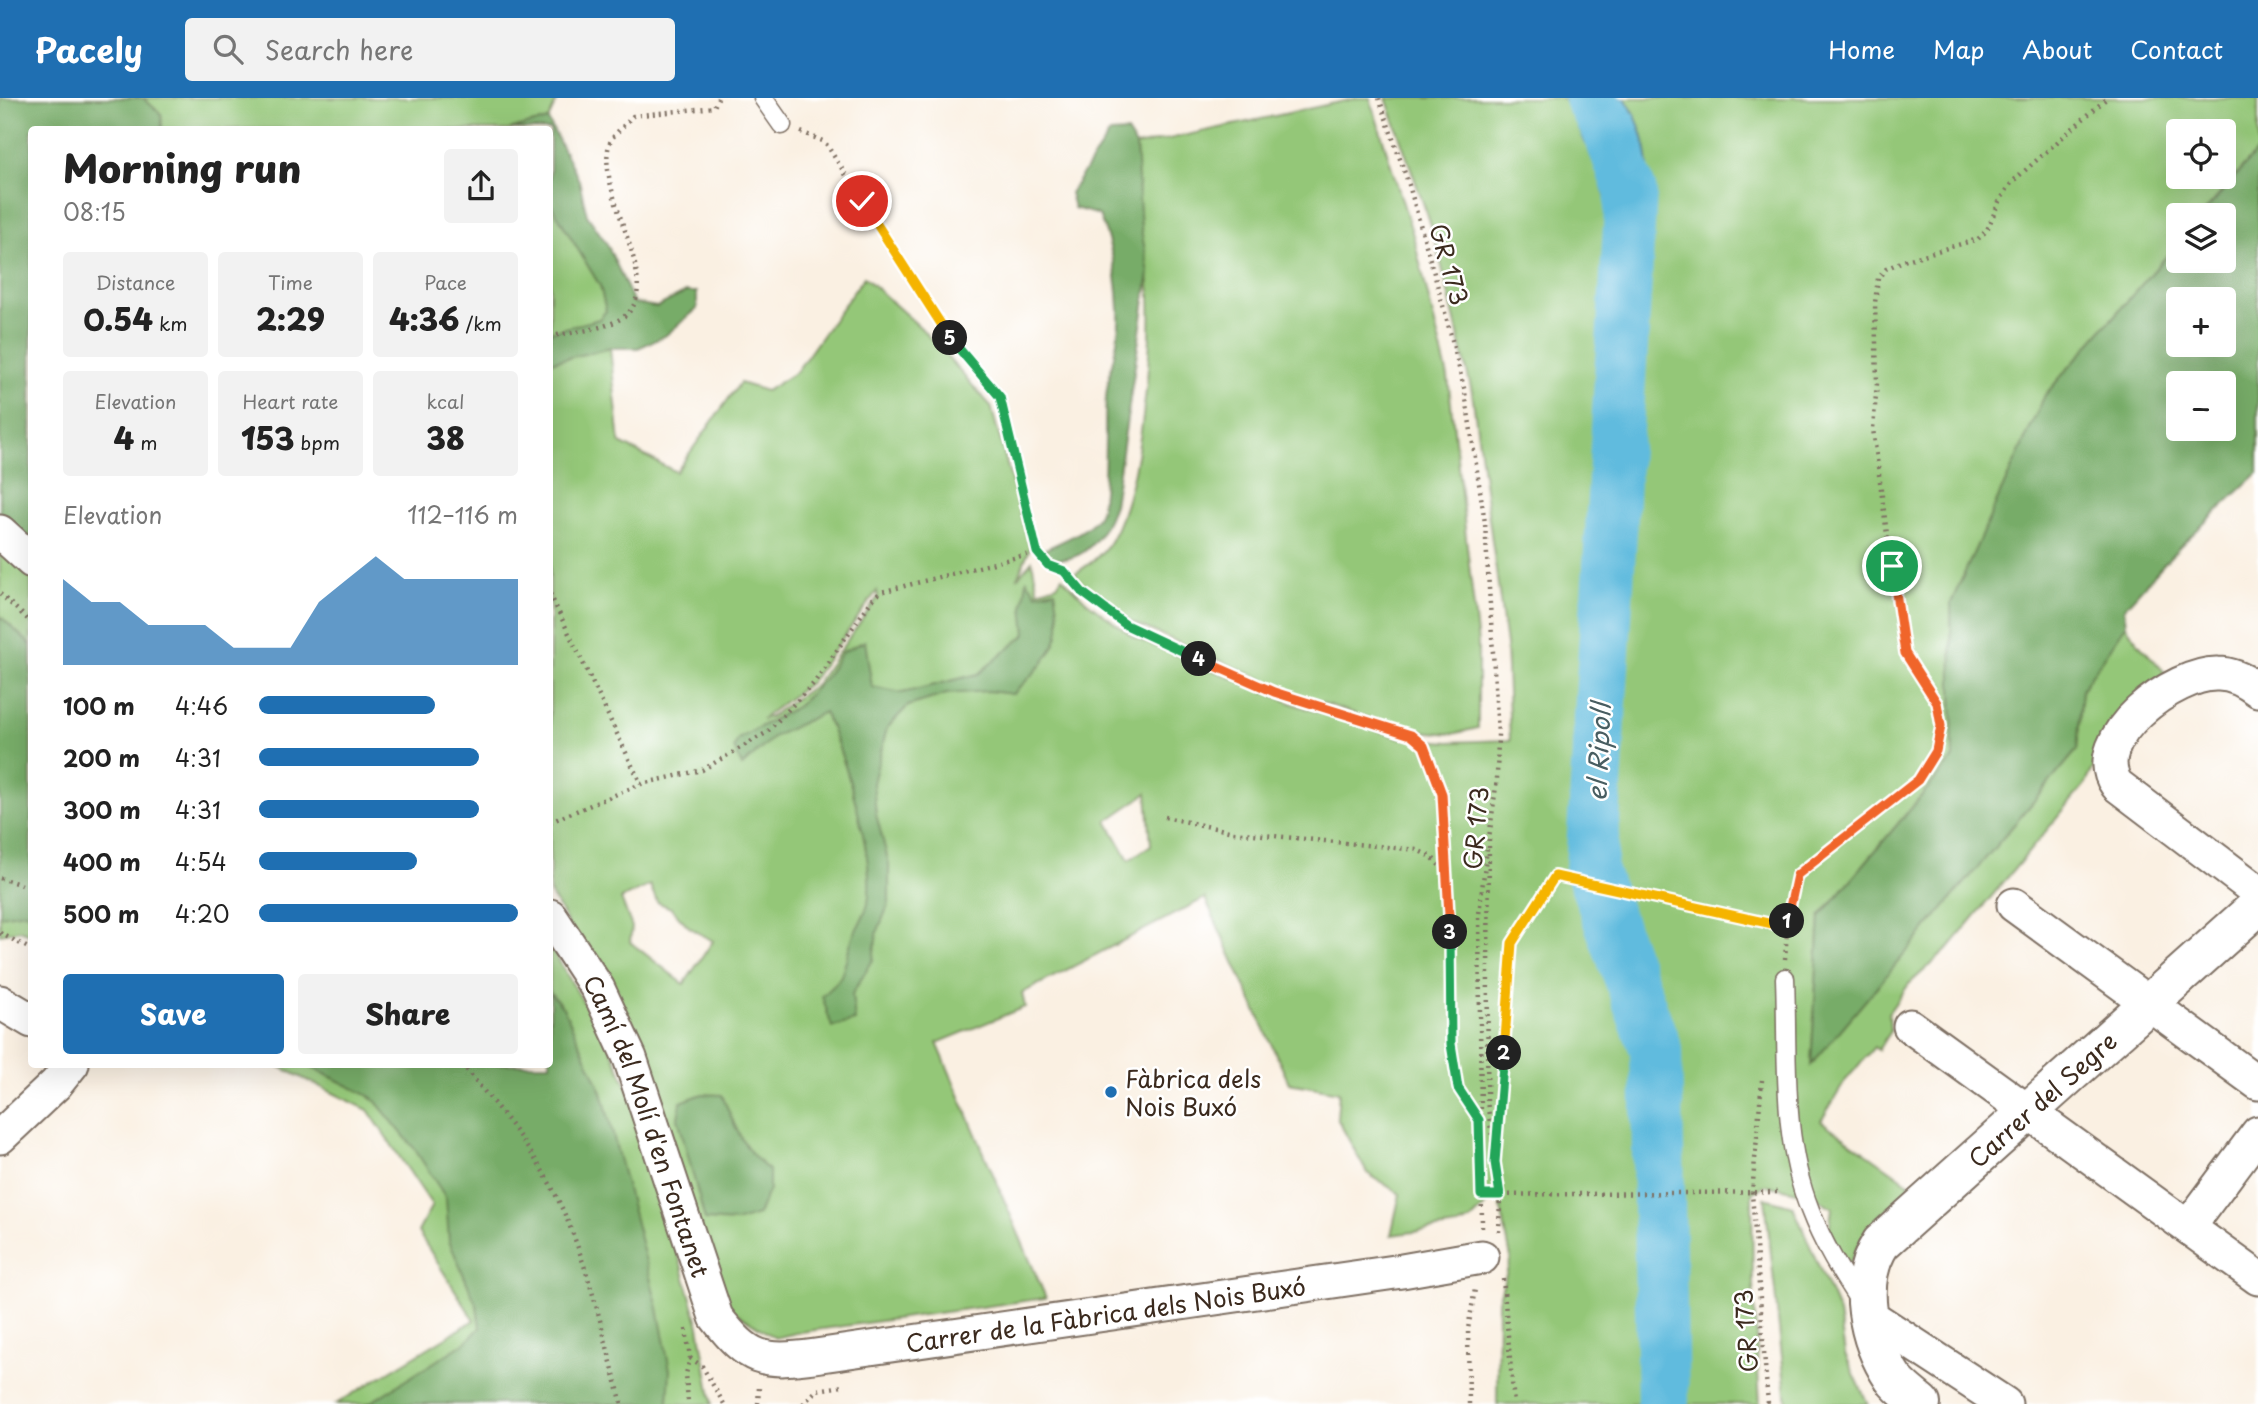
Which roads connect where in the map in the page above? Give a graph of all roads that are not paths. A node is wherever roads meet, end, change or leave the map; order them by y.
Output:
1 (763, 98) edge
2 (782, 125) road end
3 (0, 532) edge
4 (28, 557) edge
5 (2258, 690) edge
6 (2258, 891) edge
7 (2014, 905) dead end
8 (2258, 906) edge
9 (553, 921) edge
10 (1785, 978) road end
11 (0, 1002) edge
12 (2150, 1003) junction
13 (28, 1019) edge
14 (1910, 1026) dead end
15 (69, 1068) edge
16 (2258, 1083) edge
17 (2029, 1111) junction
18 (2258, 1132) edge
19 (0, 1136) edge
20 (2188, 1227) junction
21 (1495, 1257) road end
22 (2258, 1278) edge
23 (1869, 1315) junction
24 (735, 1342) joint
25 (1987, 1400) edge
26 (1921, 1404) edge

1 - 2 lane
3 - 4 street
5 - 6 street
7 - 12 street
8 - 12 street, Carrer del Segre
9 - 24 street, Camí del Molí d'en Fontanet
10 - 23 lane
11 - 13 street
12 - 16 street
12 - 17 street, Carrer del Segre
14 - 17 street
15 - 19 street
17 - 20 street
17 - 23 street, Carrer del Segre
18 - 20 street
20 - 22 street
21 - 24 street, Carrer de la Fàbrica dels Nois Buxó
23 - 25 street
23 - 26 street, Carrer del Segre

